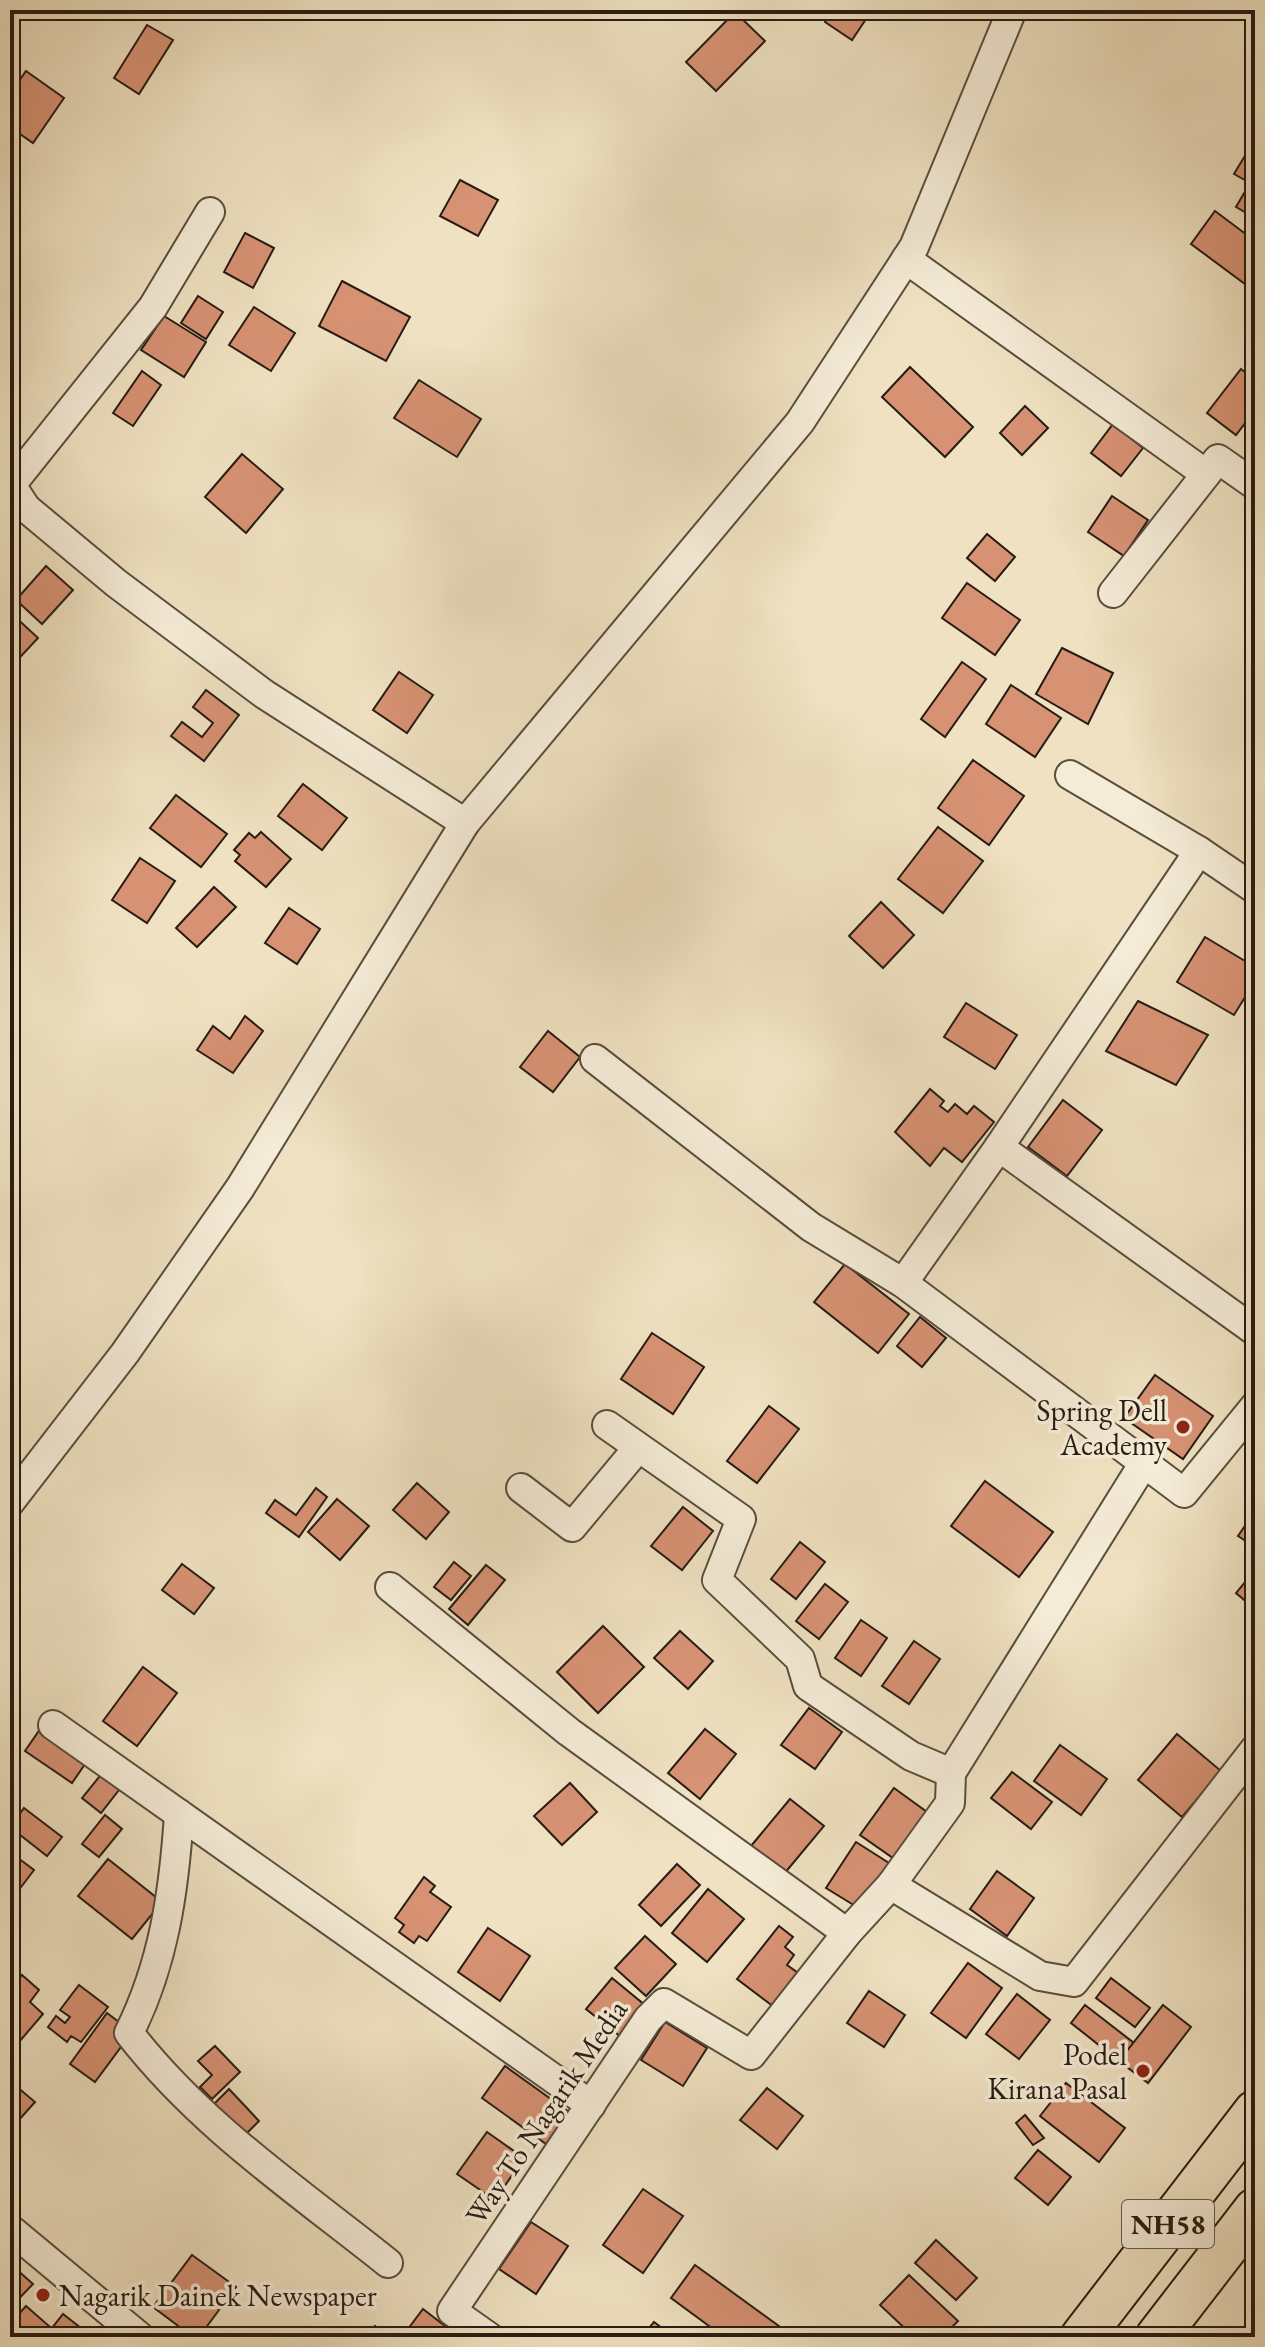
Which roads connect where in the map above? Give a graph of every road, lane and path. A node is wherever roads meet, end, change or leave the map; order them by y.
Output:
1 (1012, 10) edge
2 (210, 212) dead end
3 (906, 259) junction
4 (1206, 474) junction
5 (1255, 485) edge
6 (1113, 593) dead end
7 (1070, 775) dead end
8 (465, 823) junction
9 (1199, 851) junction
10 (1255, 889) edge
11 (595, 1059) dead end
12 (999, 1147) junction
13 (903, 1283) junction
14 (1255, 1331) edge
15 (1255, 1406) edge
16 (607, 1425) dead end
17 (637, 1449) junction
18 (1144, 1463) junction
19 (521, 1488) dead end
20 (10, 1502) edge
21 (390, 1587) dead end
22 (53, 1725) dead end
23 (1255, 1749) edge
24 (951, 1773) junction
25 (179, 1814) junction
26 (891, 1885) junction
27 (847, 1933) junction
28 (591, 2105) junction
29 (1255, 2112) edge
30 (1255, 2210) edge
31 (10, 2229) edge
32 (388, 2263) dead end
33 (140, 2337) edge
34 (489, 2337) edge
35 (1082, 2337) edge
36 (1157, 2337) edge

1 - 3 street
2 - 8 street
3 - 4 street
3 - 8 street
4 - 5 street
4 - 6 street
7 - 9 street
8 - 20 street
9 - 10 street
9 - 12 street
11 - 13 street
12 - 13 street
12 - 14 street
13 - 18 street
15 - 18 street
16 - 17 street
17 - 19 street
17 - 24 street
18 - 24 street
21 - 27 street
22 - 25 street
23 - 26 street
24 - 26 street, Way To Nagarik Media
25 - 28 street
25 - 32 street
26 - 27 street, Way To Nagarik Media
27 - 28 street, Way To Nagarik Media
28 - 34 street, Way To Nagarik Media
29 - 35 highway, NH58
30 - 36 highway, NH58
31 - 33 street

